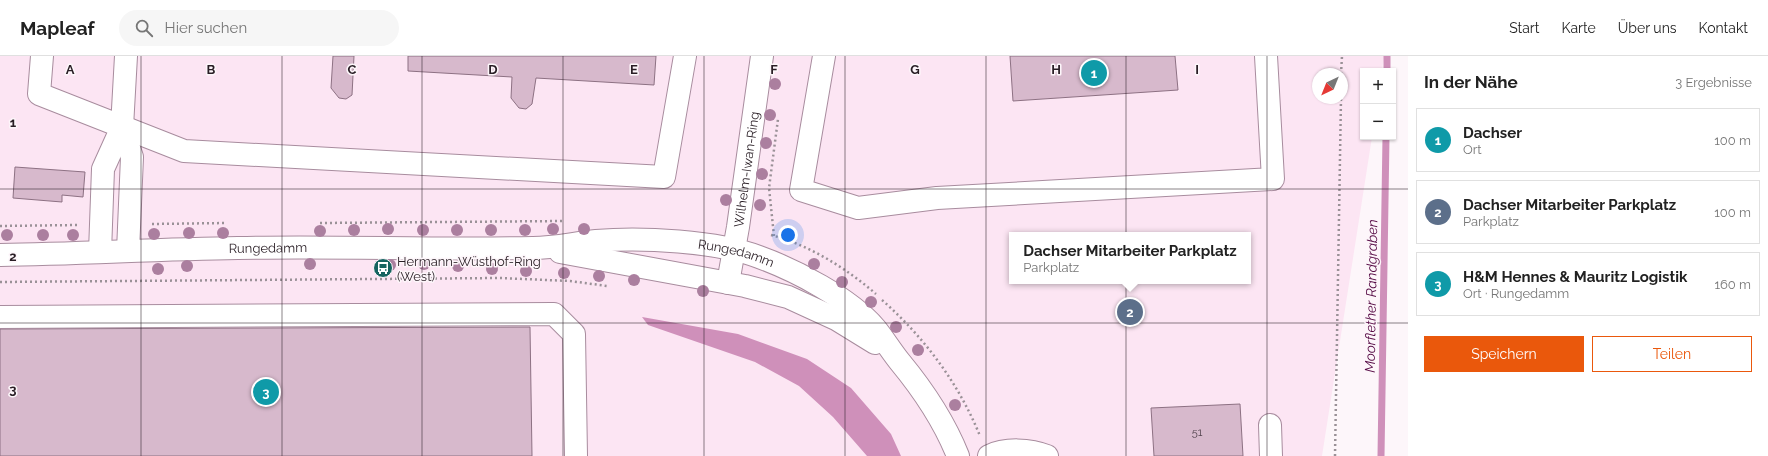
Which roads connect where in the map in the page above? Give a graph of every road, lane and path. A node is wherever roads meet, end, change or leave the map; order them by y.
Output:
1 (42, 56) edge
2 (126, 56) edge
3 (685, 56) edge
4 (762, 56) edge
5 (824, 56) edge
6 (1266, 56) edge
7 (1342, 56) edge
8 (1341, 68) edge
9 (1341, 104) edge
10 (778, 119) dead end
11 (122, 128) junction
12 (774, 236) dead end
13 (537, 248) junction
14 (734, 250) junction
15 (128, 251) junction
16 (100, 252) junction
17 (0, 255) edge
18 (0, 282) edge
19 (728, 283) junction
20 (615, 287) dead end
21 (0, 317) edge
22 (899, 361) junction
23 (1270, 425) dead end
24 (576, 456) edge
25 (958, 456) edge
26 (989, 456) edge
27 (1047, 456) edge
28 (1272, 456) edge
29 (1334, 456) edge

1 - 11 street
2 - 11 street
3 - 11 street
4 - 14 street, Wilhelm-Iwan-Ring
5 - 6 street
7 - 8 path
9 - 29 path
10 - 12 path
11 - 15 street
11 - 16 street
13 - 14 street, Rungedamm
13 - 15 street, Rungedamm
13 - 19 street, Rungedamm
14 - 19 street, Wilhelm-Iwan-Ring
14 - 22 street, Rungedamm
15 - 16 street, Rungedamm
16 - 17 street, Rungedamm
18 - 20 path
19 - 22 street, Rungedamm
21 - 24 street
22 - 25 street, Rungedamm
23 - 28 street
26 - 27 street

